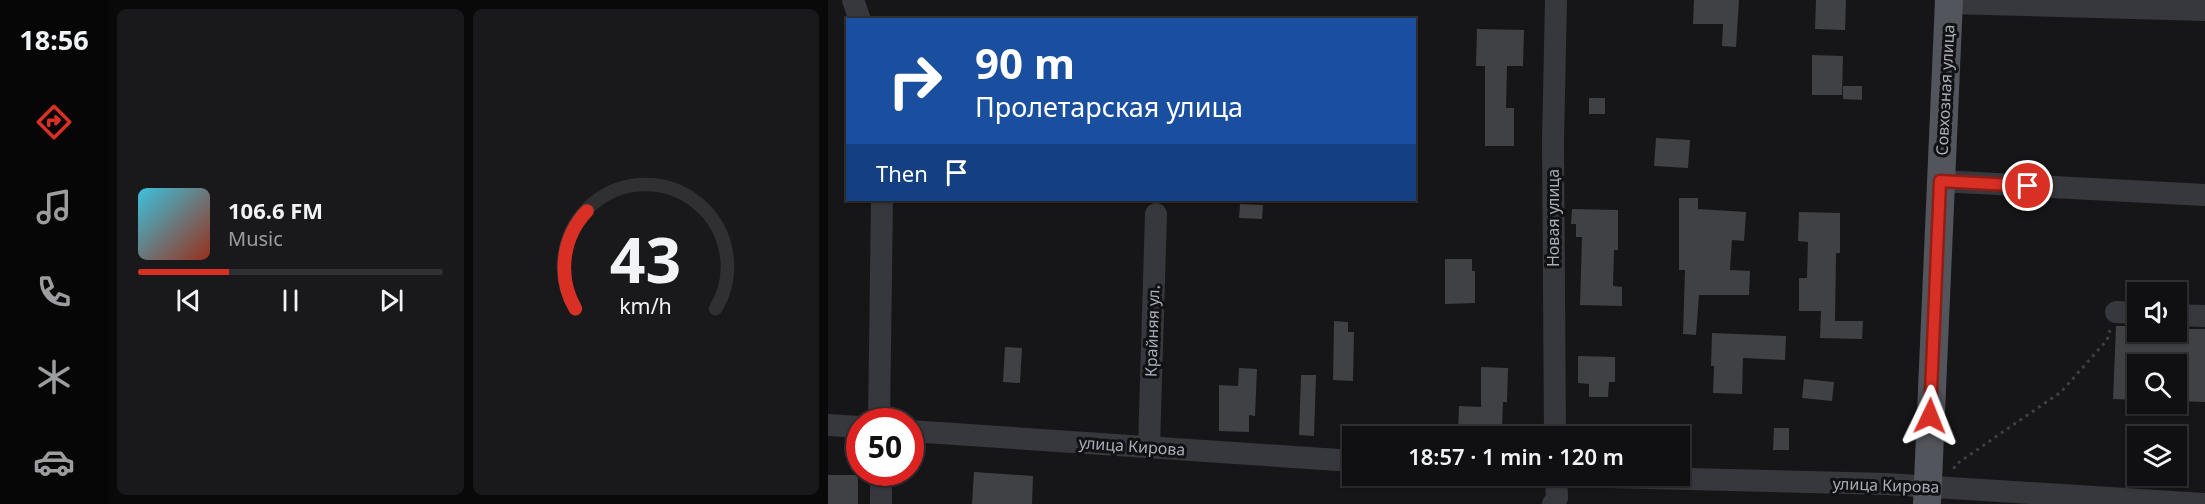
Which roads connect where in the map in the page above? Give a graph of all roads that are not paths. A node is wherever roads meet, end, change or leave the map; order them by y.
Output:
1 (853, 0) edge
2 (1556, 0) edge
3 (1949, 1) edge
4 (2205, 10) edge
5 (860, 18) edge
6 (1940, 181) junction
7 (2205, 195) edge
8 (882, 201) edge
9 (1156, 214) dead end
10 (2187, 315) edge
11 (2205, 316) edge
12 (879, 408) edge
13 (828, 425) edge
14 (846, 426) edge
15 (1555, 426) edge
16 (924, 432) edge
17 (1149, 447) junction
18 (1342, 460) edge
19 (1690, 481) edge
20 (880, 486) edge
21 (1556, 486) edge
22 (1934, 492) edge
23 (881, 504) edge
24 (1553, 504) edge
25 (2205, 504) edge

1 - 5 street
2 - 15 street, Новая улица
3 - 4 street
3 - 6 main road, Совхозная улица
6 - 7 street
6 - 22 main road, Совхозная улица
8 - 12 street
9 - 17 street, Крайняя ул.
10 - 11 street
13 - 14 street
16 - 17 street, улица Кирова
17 - 18 street, улица Кирова
19 - 22 street, улица Кирова
20 - 23 street
21 - 24 street
22 - 25 street, улица Кирова

